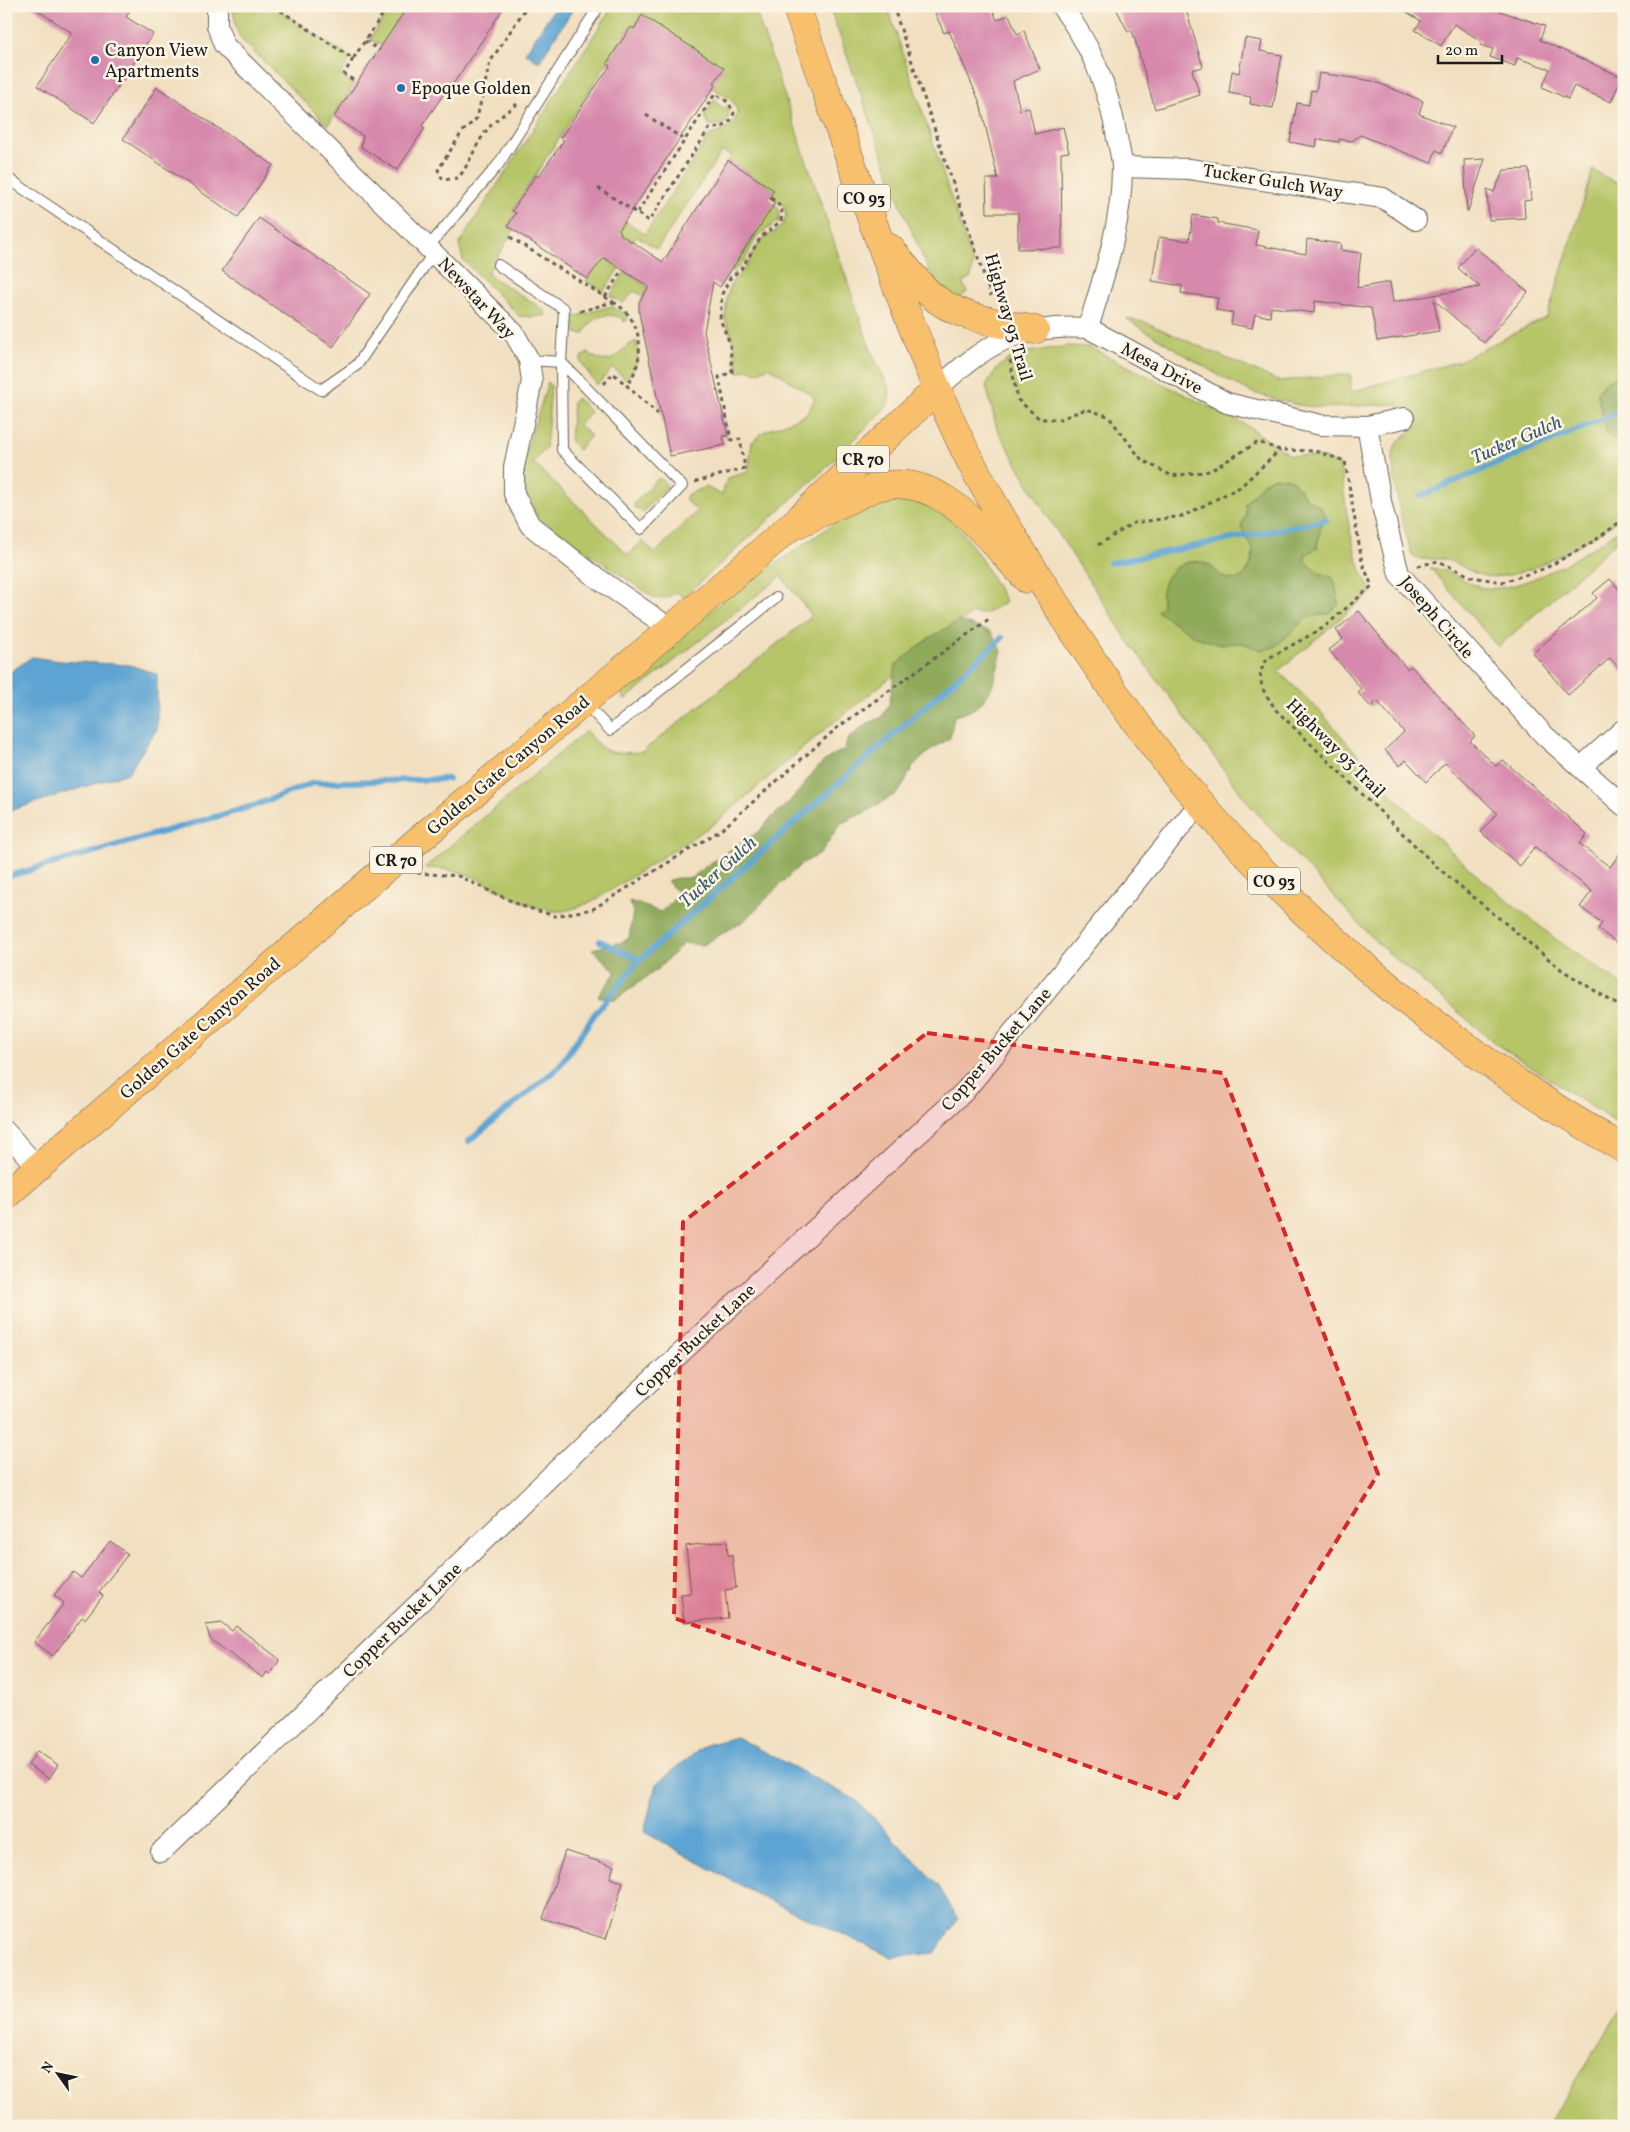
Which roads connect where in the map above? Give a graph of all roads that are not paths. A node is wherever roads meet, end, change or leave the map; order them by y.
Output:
1 (217, 6) edge
2 (599, 6) edge
3 (796, 6) edge
4 (1061, 6) edge
5 (1122, 167) junction
6 (6, 177) edge
7 (1416, 220) dead end
8 (876, 232) junction
9 (431, 249) junction
10 (498, 264) dead end
11 (1088, 328) junction
12 (1003, 330) junction
13 (1035, 330) joint
14 (529, 360) junction
15 (561, 362) junction
16 (937, 389) junction
17 (1404, 418) dead end
18 (1367, 426) junction
19 (789, 528) junction
20 (776, 598) dead end
21 (1065, 618) junction
22 (671, 629) junction
23 (584, 702) junction
24 (1624, 729) edge
25 (1581, 768) junction
26 (1200, 803) junction
27 (1624, 806) edge
28 (6, 1132) edge
29 (1624, 1149) edge
30 (38, 1168) junction
31 (6, 1195) edge
32 (161, 1852) dead end

1 - 9 street, Newstar Way
2 - 9 lane
3 - 8 main road, CO 93
4 - 5 street
5 - 7 street, Tucker Gulch Way
5 - 11 street
6 - 9 lane
8 - 12 main road
8 - 16 main road, CO 93
9 - 14 street, Newstar Way
10 - 15 lane
11 - 13 street, Mesa Drive
11 - 18 street, Mesa Drive
12 - 13 main road
12 - 16 street
14 - 15 lane
14 - 22 street, Newstar Way
15 - 15 lane
16 - 19 main road, Golden Gate Canyon Road / CR 70
16 - 21 main road, CO 93
17 - 18 street, Mesa Drive
18 - 25 street, Joseph Circle
19 - 21 main road
19 - 22 main road, Golden Gate Canyon Road / CR 70
20 - 23 lane
21 - 26 main road, CO 93
22 - 23 main road, Golden Gate Canyon Road / CR 70
23 - 30 main road, Golden Gate Canyon Road / CR 70
24 - 25 street
25 - 27 street, Joseph Circle
26 - 29 main road, CO 93
26 - 32 street, Copper Bucket Lane
28 - 30 street
30 - 31 main road, Golden Gate Canyon Road / CR 70

